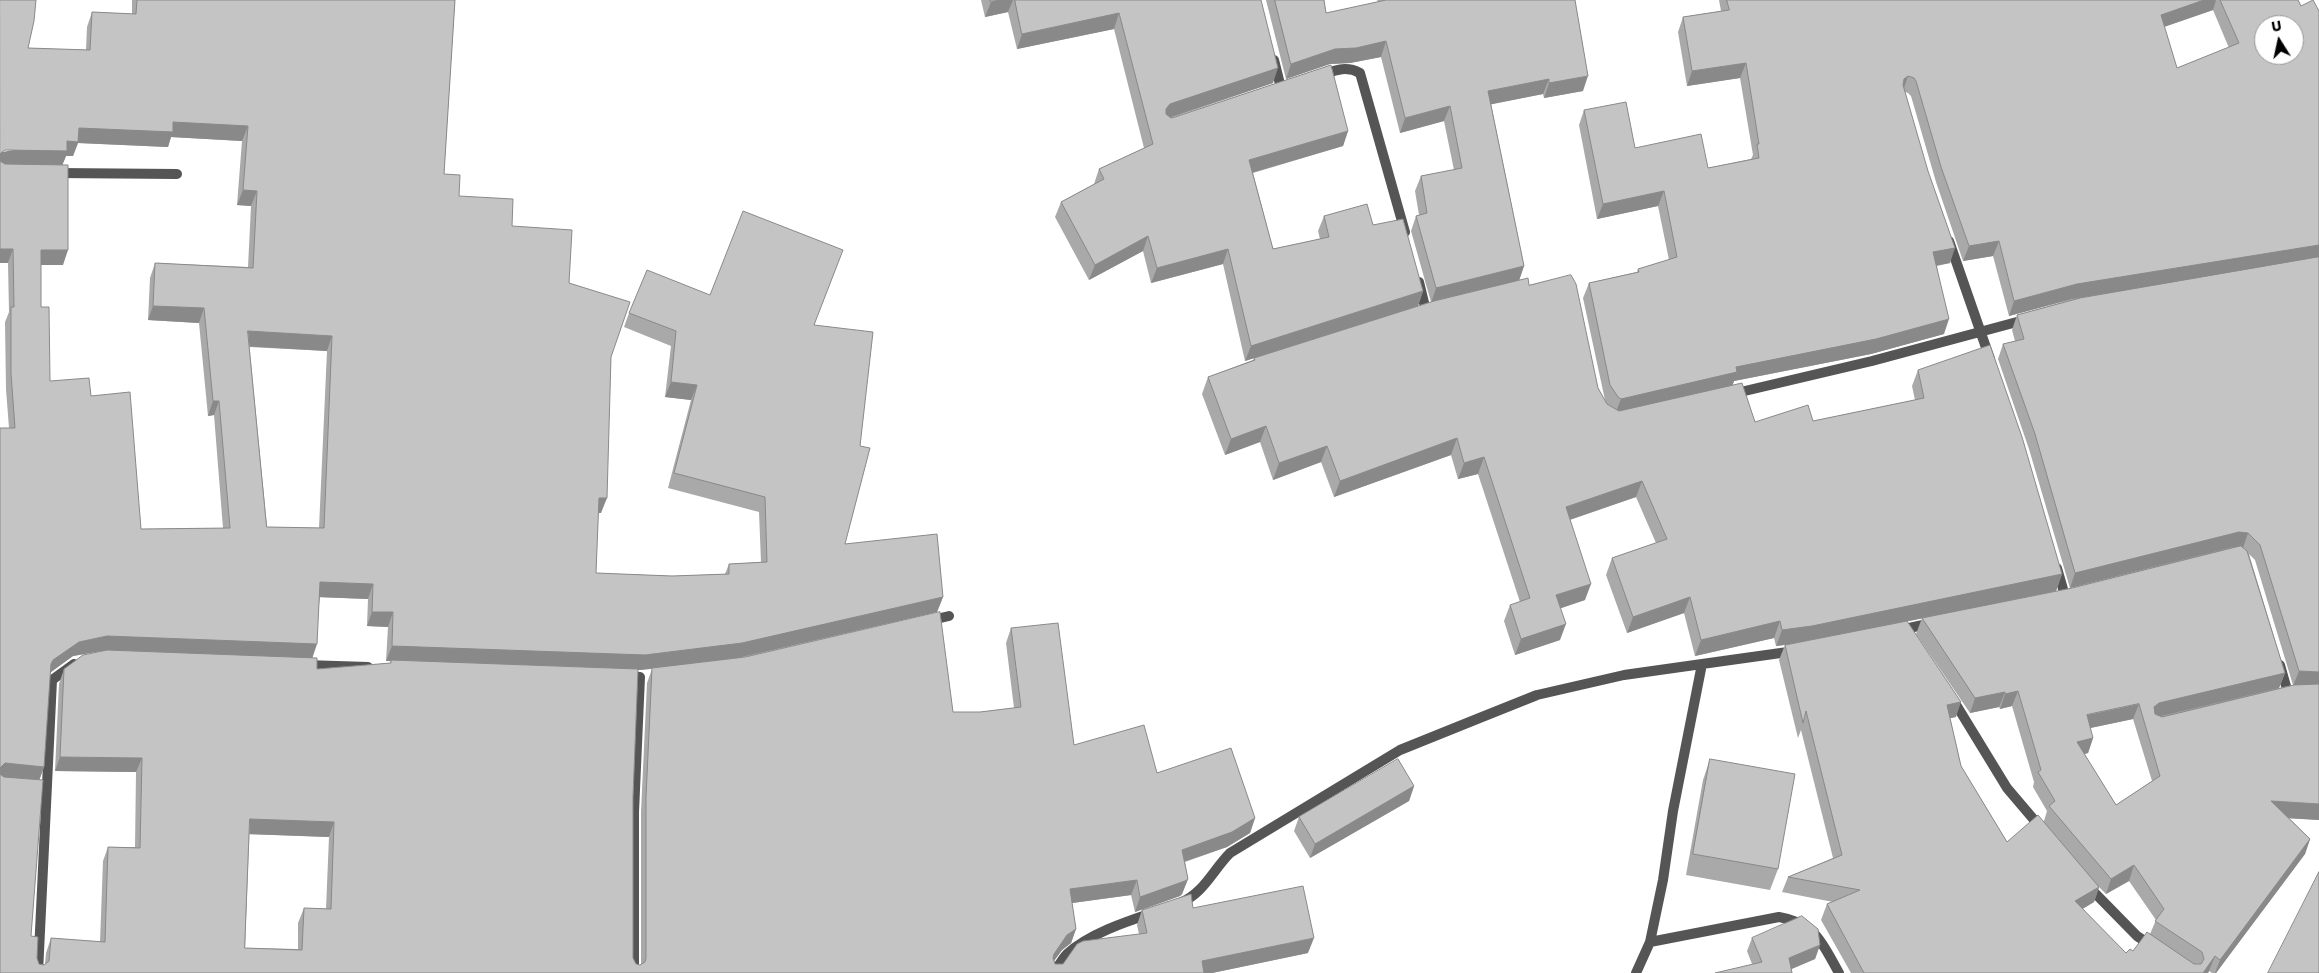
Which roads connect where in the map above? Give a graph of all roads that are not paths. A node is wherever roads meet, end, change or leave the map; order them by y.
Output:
1 (1272, 53) edge
2 (40, 173) edge
3 (177, 174) dead end
4 (1945, 230) edge
5 (1407, 239) edge
6 (1417, 273) edge
7 (1443, 307) edge
8 (2036, 317) edge
9 (1980, 332) junction
10 (1993, 369) edge
11 (1722, 396) edge
12 (2054, 560) edge
13 (2065, 596) edge
14 (949, 616) dead end
15 (1943, 621) edge
16 (920, 623) edge
17 (1886, 633) edge
18 (1808, 649) edge
19 (2277, 657) edge
20 (84, 662) edge
21 (298, 664) edge
22 (1702, 664) junction
23 (377, 667) edge
24 (613, 675) edge
25 (1946, 690) edge
26 (2319, 693) edge
27 (2048, 838) edge
28 (2084, 881) edge
29 (1650, 942) junction
30 (2161, 952) edge
31 (38, 973) edge
32 (634, 973) edge
33 (1054, 973) edge
34 (1636, 973) edge
35 (1839, 973) edge

1 - 5 street
2 - 3 street
4 - 9 street
6 - 7 street
8 - 9 street
9 - 10 street
9 - 11 street
12 - 13 street
14 - 16 street
15 - 17 street
18 - 22 street
19 - 26 street
20 - 31 street
21 - 23 street
22 - 29 street
22 - 33 street
24 - 32 street
25 - 27 street
28 - 30 street
29 - 34 street
29 - 35 street

